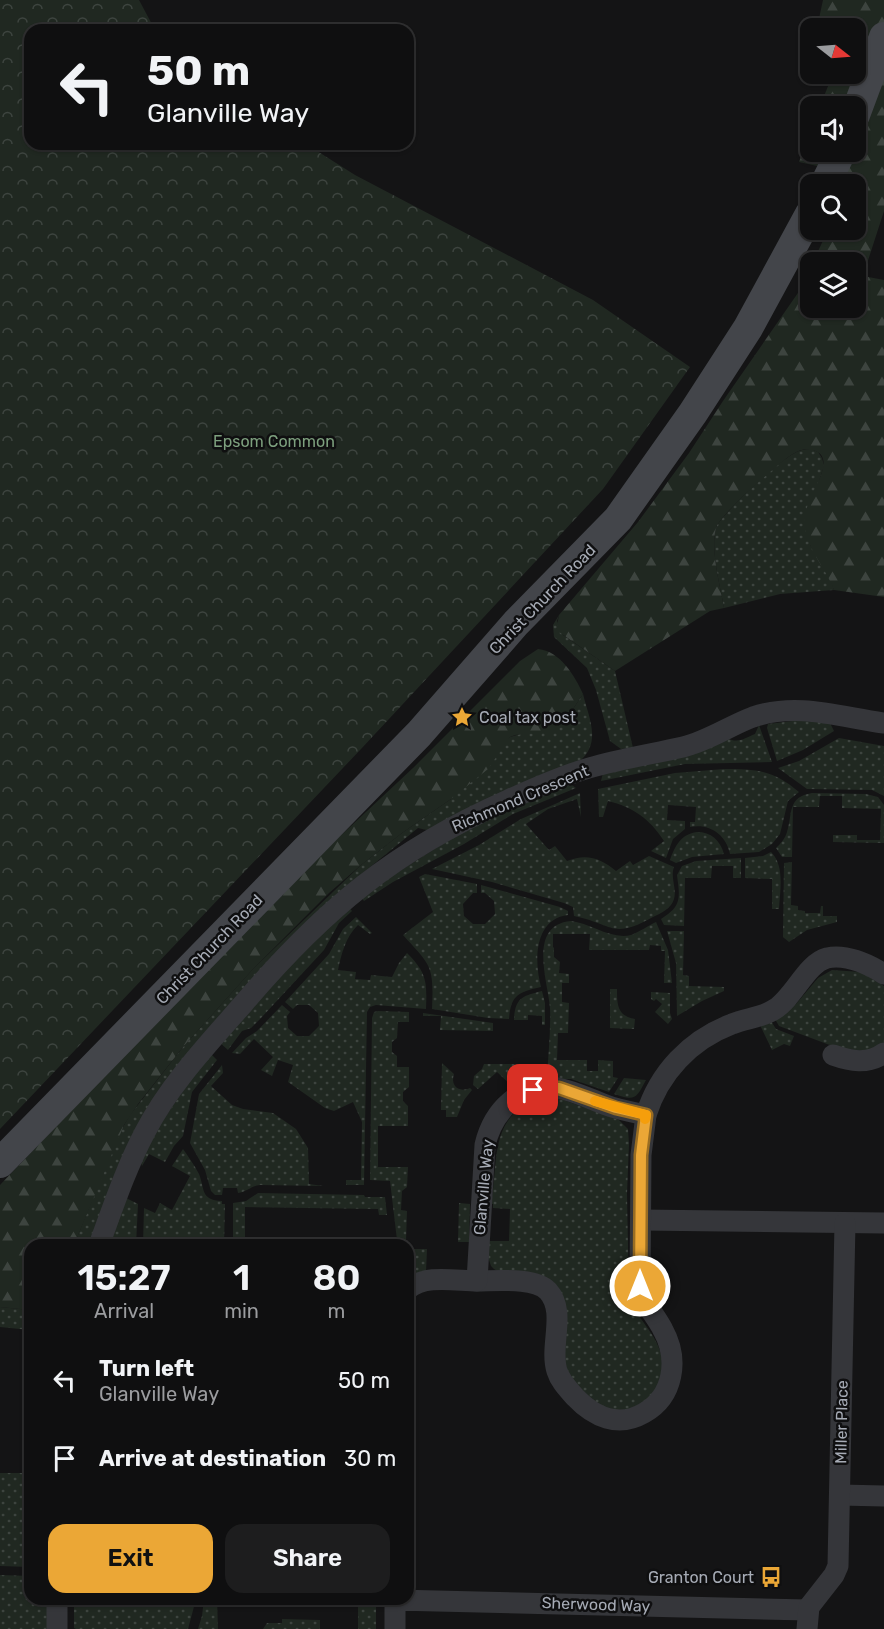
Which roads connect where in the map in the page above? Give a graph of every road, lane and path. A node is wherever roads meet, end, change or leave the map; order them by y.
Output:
1 (884, 37) edge
2 (862, 96) edge
3 (800, 232) edge
4 (884, 723) edge
5 (884, 974) edge
6 (884, 1053) edge
7 (833, 1055) dead end
8 (646, 1115) junction
9 (0, 1163) edge
10 (641, 1220) junction
11 (845, 1223) junction
12 (884, 1223) edge
13 (101, 1239) edge
14 (477, 1281) junction
15 (414, 1285) edge
16 (840, 1495) junction
17 (884, 1496) edge
18 (414, 1600) edge
19 (57, 1605) edge
20 (395, 1605) edge
21 (807, 1620) edge
22 (57, 1629) edge
23 (395, 1629) edge

1 - 2 main road
3 - 9 main road, Christ Church Road
4 - 13 street, Richmond Crescent
5 - 8 street
6 - 7 street
8 - 10 street
8 - 14 street, Glanville Way
10 - 11 street
10 - 14 street
11 - 12 street
11 - 16 street, Miller Place
14 - 15 street
16 - 17 street
16 - 21 street, Miller Place
18 - 21 street, Sherwood Way
19 - 22 street
20 - 23 street, Sherwood Way

